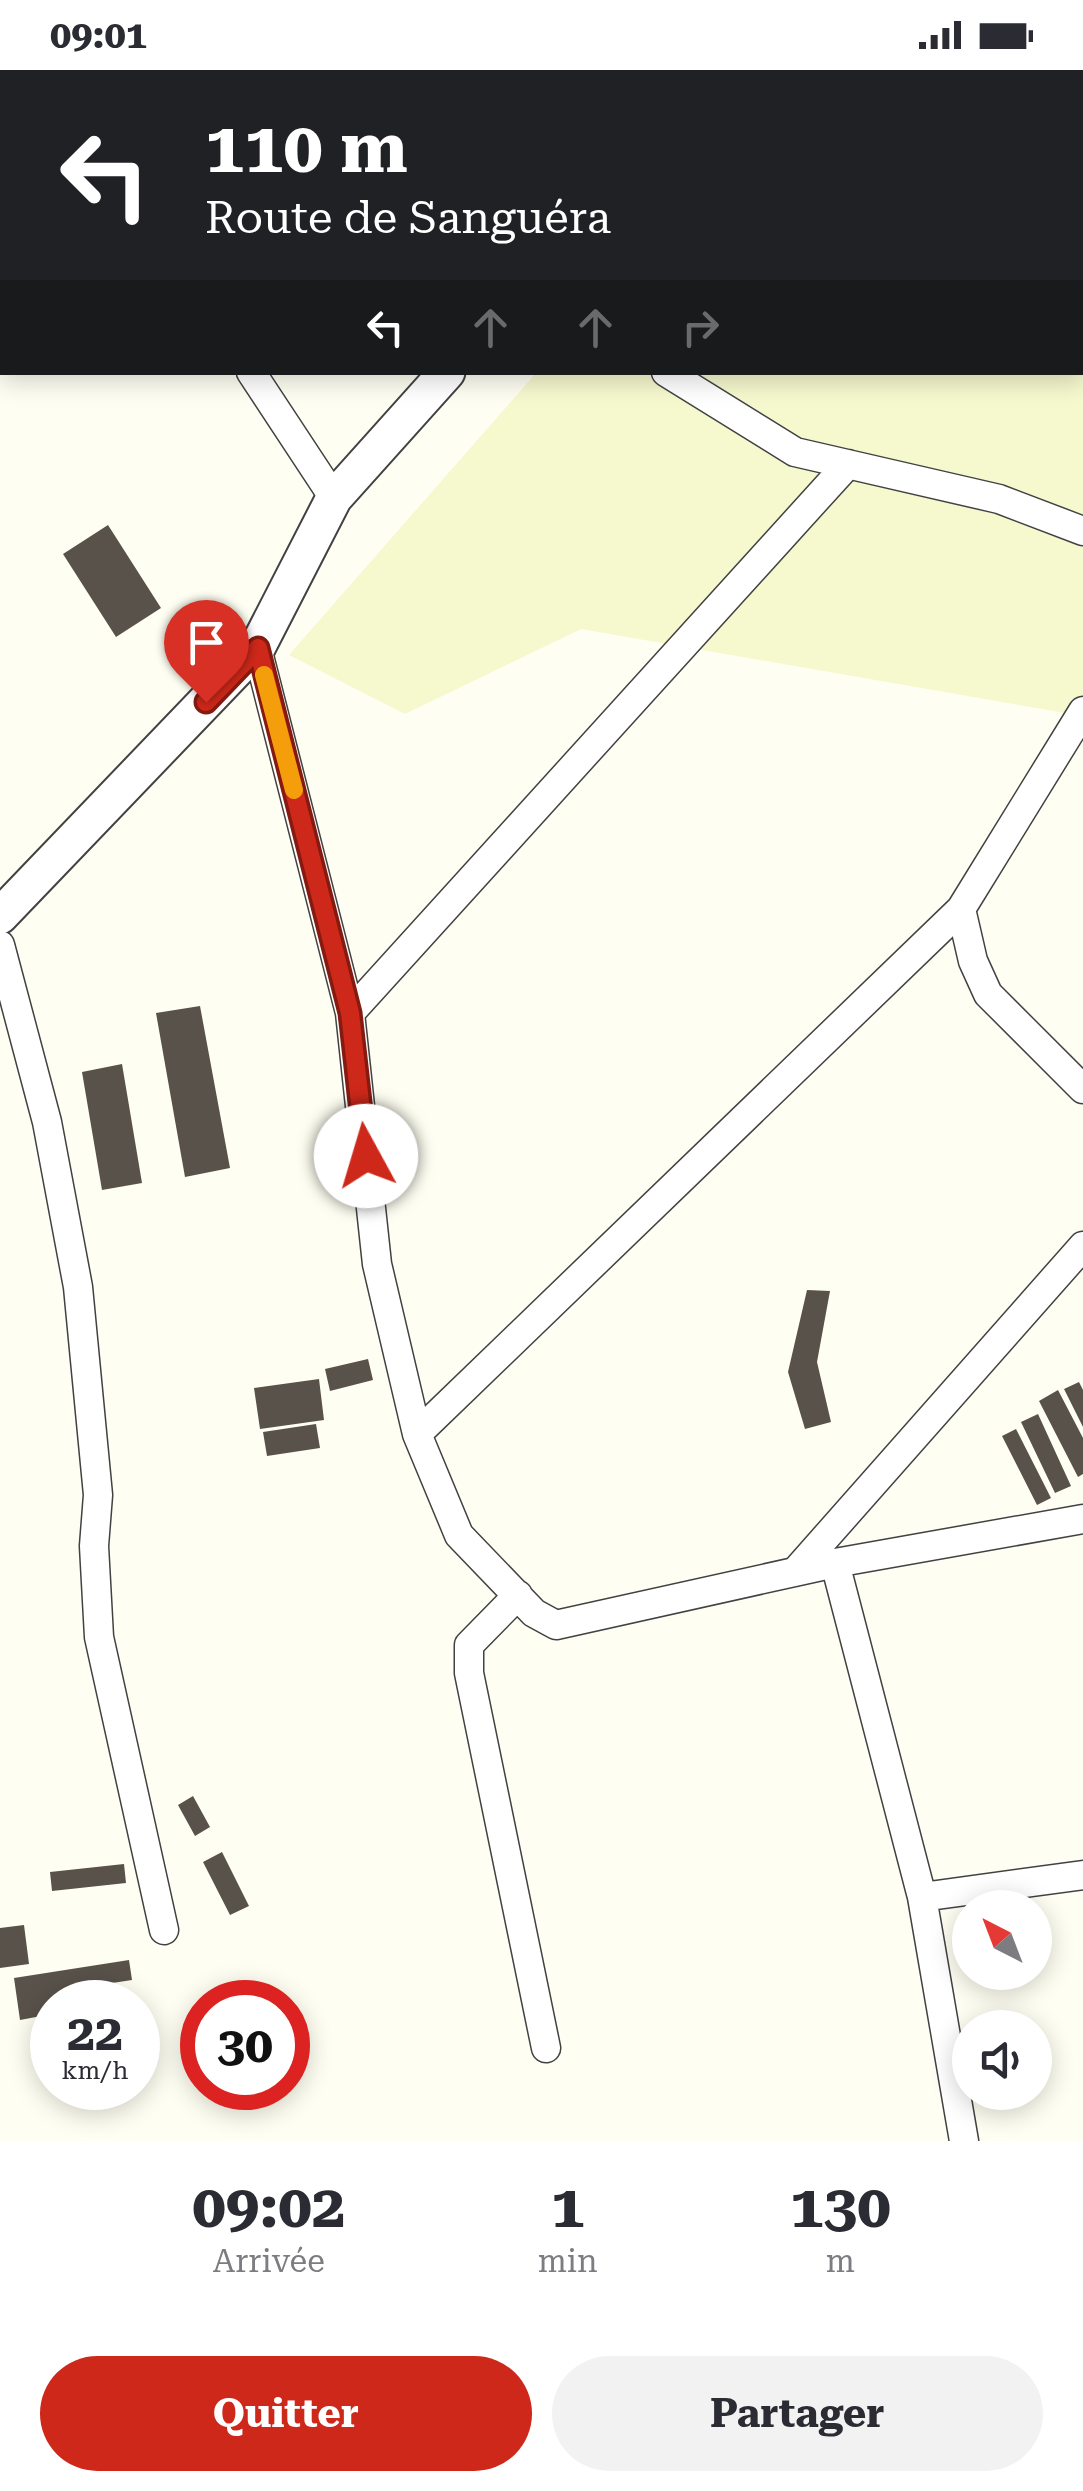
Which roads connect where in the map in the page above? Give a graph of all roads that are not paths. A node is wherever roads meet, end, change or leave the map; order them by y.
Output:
1 (253, 375) edge
2 (444, 375) edge
3 (671, 375) edge
4 (848, 464) junction
5 (334, 498) junction
6 (1083, 532) edge
7 (258, 648) junction
8 (1083, 710) edge
9 (1074, 745) edge
10 (961, 909) junction
11 (0, 916) edge
12 (0, 944) edge
13 (350, 1013) junction
14 (1083, 1089) edge
15 (1083, 1246) edge
16 (416, 1434) junction
17 (1083, 1518) edge
18 (836, 1562) junction
19 (794, 1572) junction
20 (518, 1595) junction
21 (1083, 1875) edge
22 (922, 1896) junction
23 (164, 1930) dead end
24 (546, 2048) dead end
25 (964, 2141) edge

1 - 5 street
2 - 5 street
3 - 4 street
4 - 6 street
4 - 13 street
5 - 7 street
7 - 11 street
7 - 13 street
8 - 9 street
9 - 10 street
10 - 14 street
10 - 16 street
12 - 23 street
13 - 16 street
15 - 19 street
16 - 20 street
17 - 18 street
18 - 19 street
18 - 22 street
19 - 20 street
20 - 24 street
21 - 22 street
22 - 25 street

